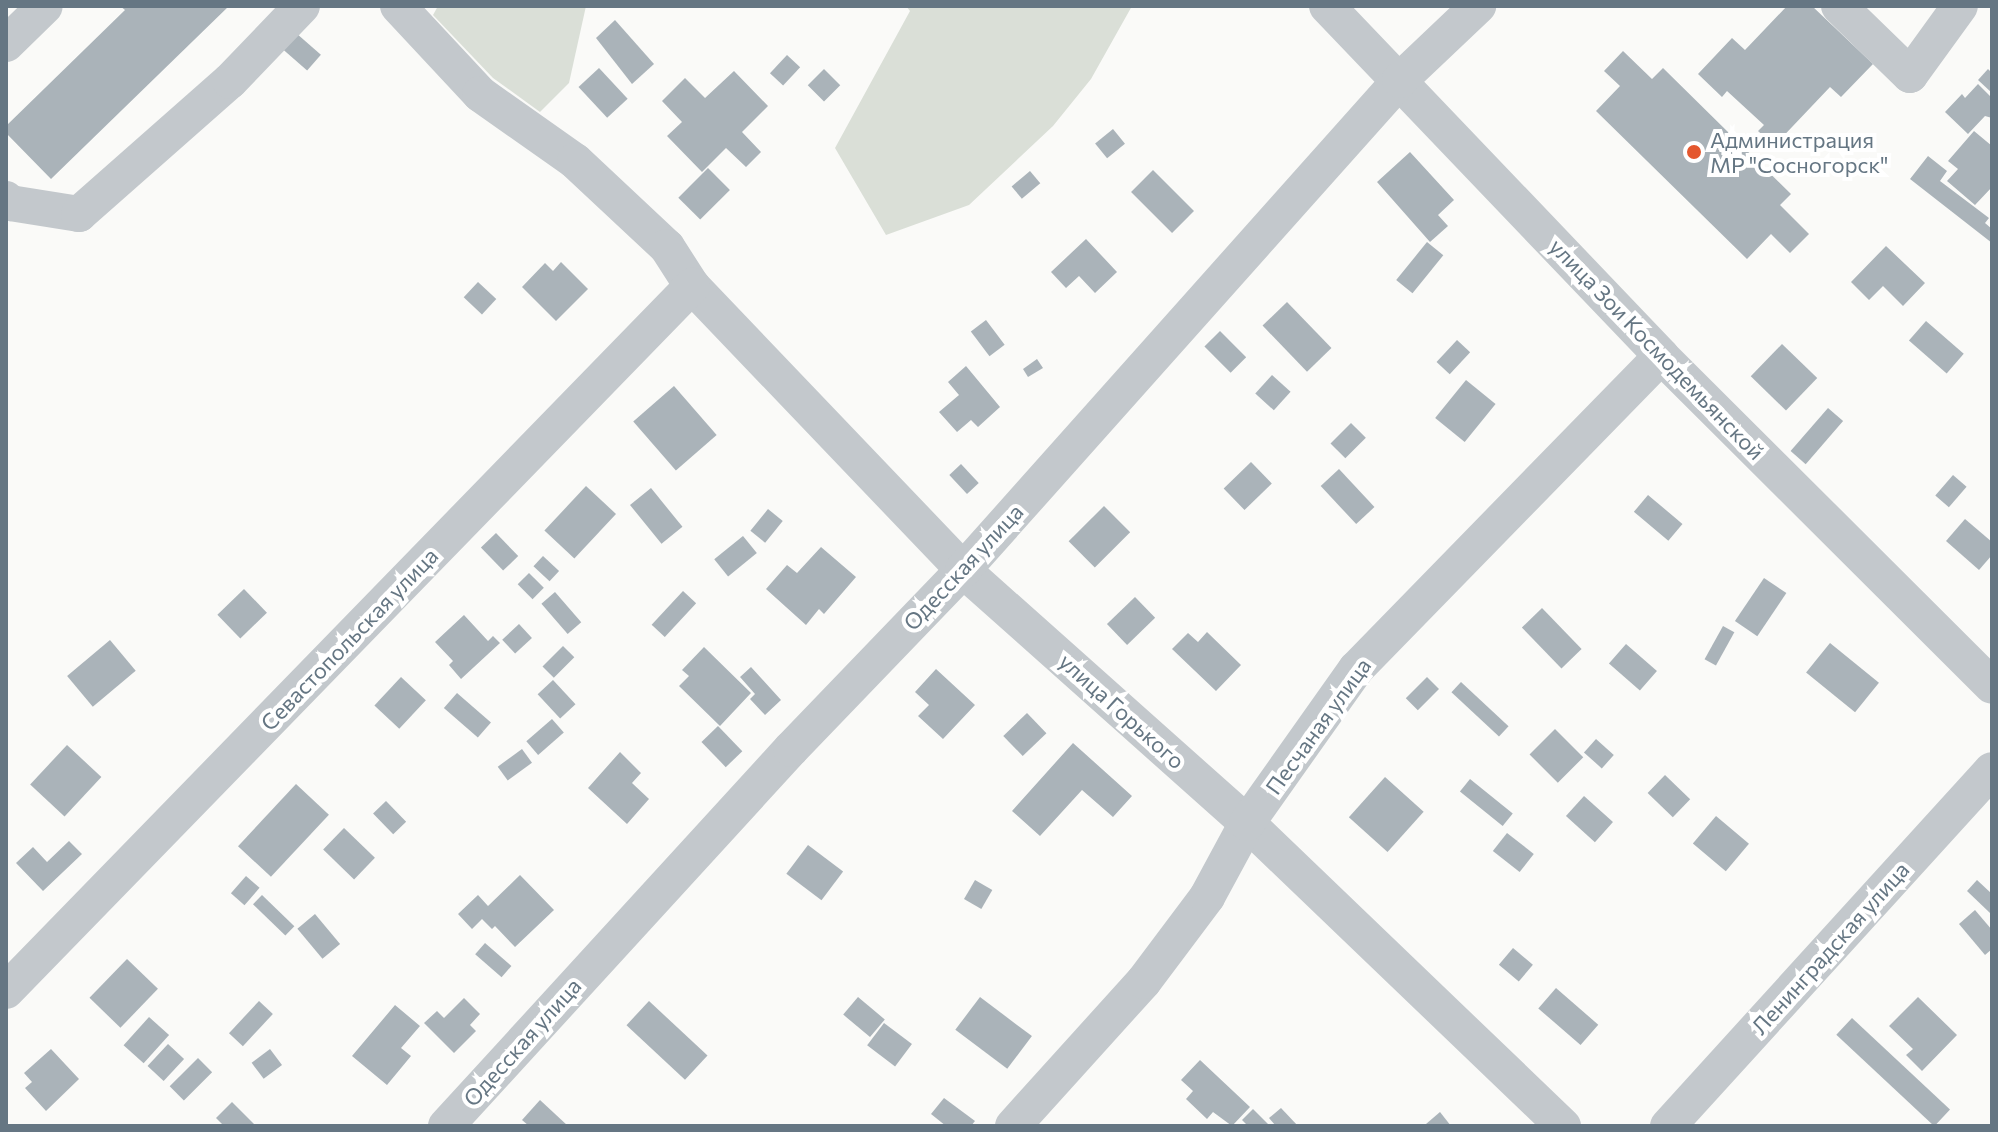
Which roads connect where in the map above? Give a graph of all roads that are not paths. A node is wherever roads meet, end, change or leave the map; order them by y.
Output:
1 (45, 6) edge
2 (302, 6) edge
3 (398, 6) edge
4 (1327, 6) edge
5 (1478, 6) edge
6 (1839, 6) edge
7 (1960, 6) edge
8 (6, 44) edge
9 (1400, 80) junction
10 (6, 199) edge
11 (692, 286) junction
12 (1661, 356) junction
13 (963, 570) junction
14 (1992, 686) edge
15 (1992, 770) edge
16 (1247, 823) junction
17 (6, 991) edge
18 (446, 1126) edge
19 (1013, 1126) edge
20 (1563, 1126) edge
21 (1668, 1126) edge

1 - 8 street
2 - 10 street
3 - 11 street, улица Горького
4 - 9 street, улица Зои Космодемьянской
5 - 9 street, Одесская улица
6 - 7 street
9 - 12 street, улица Зои Космодемьянской
9 - 13 street, Одесская улица
11 - 13 street, улица Горького
11 - 17 street, Севастопольская улица
12 - 14 street, улица Зои Космодемьянской
12 - 16 street, Песчаная улица
13 - 16 street, улица Горького
13 - 18 street, Одесская улица
15 - 21 street, Ленинградская улица
16 - 19 street, Песчаная улица
16 - 20 street, улица Горького

